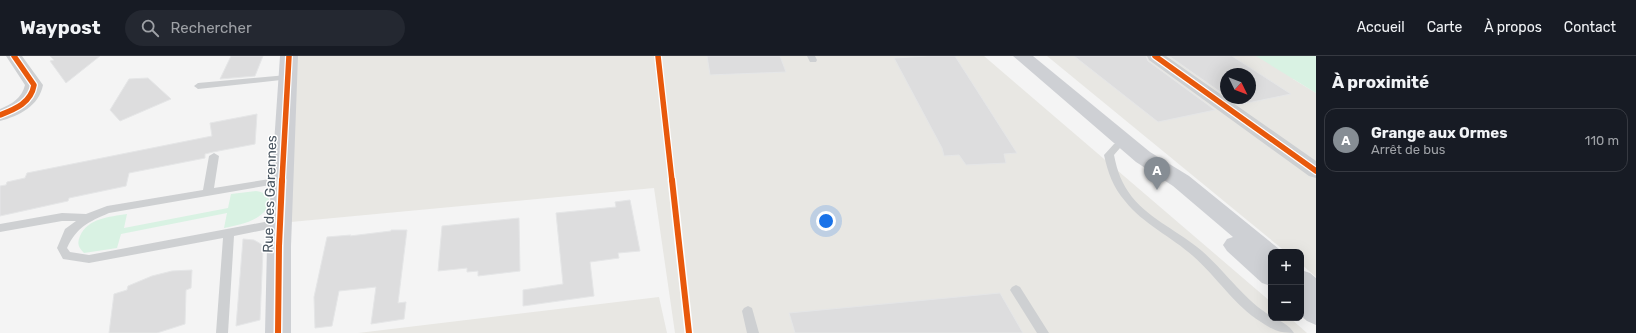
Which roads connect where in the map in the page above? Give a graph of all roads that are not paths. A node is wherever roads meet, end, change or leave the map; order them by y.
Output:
1 (14, 56) edge
2 (1022, 56) edge
3 (1155, 56) edge
4 (288, 66) edge
5 (198, 86) dead end
6 (0, 115) edge
7 (1135, 150) junction
8 (214, 156) dead end
9 (1316, 171) edge
10 (282, 180) junction
11 (208, 192) junction
12 (87, 218) junction
13 (280, 223) junction
14 (0, 228) edge
15 (229, 233) junction
16 (1268, 253) edge
17 (1268, 263) edge
18 (1268, 273) edge
19 (1304, 282) edge
20 (1016, 290) dead end
21 (1316, 292) edge
22 (1304, 293) edge
23 (1316, 303) edge
24 (1304, 304) edge
25 (748, 311) dead end
26 (1316, 314) edge
27 (222, 333) edge
28 (278, 333) edge
29 (753, 333) edge
30 (1043, 333) edge
31 (1288, 333) edge

1 - 6 street
2 - 7 main road
3 - 9 street
4 - 5 lane
4 - 10 main road, Rue des Garennes
7 - 16 main road
7 - 17 lane
7 - 18 main road
7 - 31 lane
8 - 11 lane
10 - 11 lane, Rue des Garennes
10 - 13 main road, Rue des Garennes
11 - 12 lane, Rue des Garennes
12 - 14 lane
12 - 15 lane, Rue des Garennes
13 - 15 lane, Rue des Garennes
13 - 28 main road, Rue des Garennes
15 - 27 lane
19 - 21 main road
20 - 30 lane
22 - 23 lane
24 - 26 main road
25 - 29 lane

